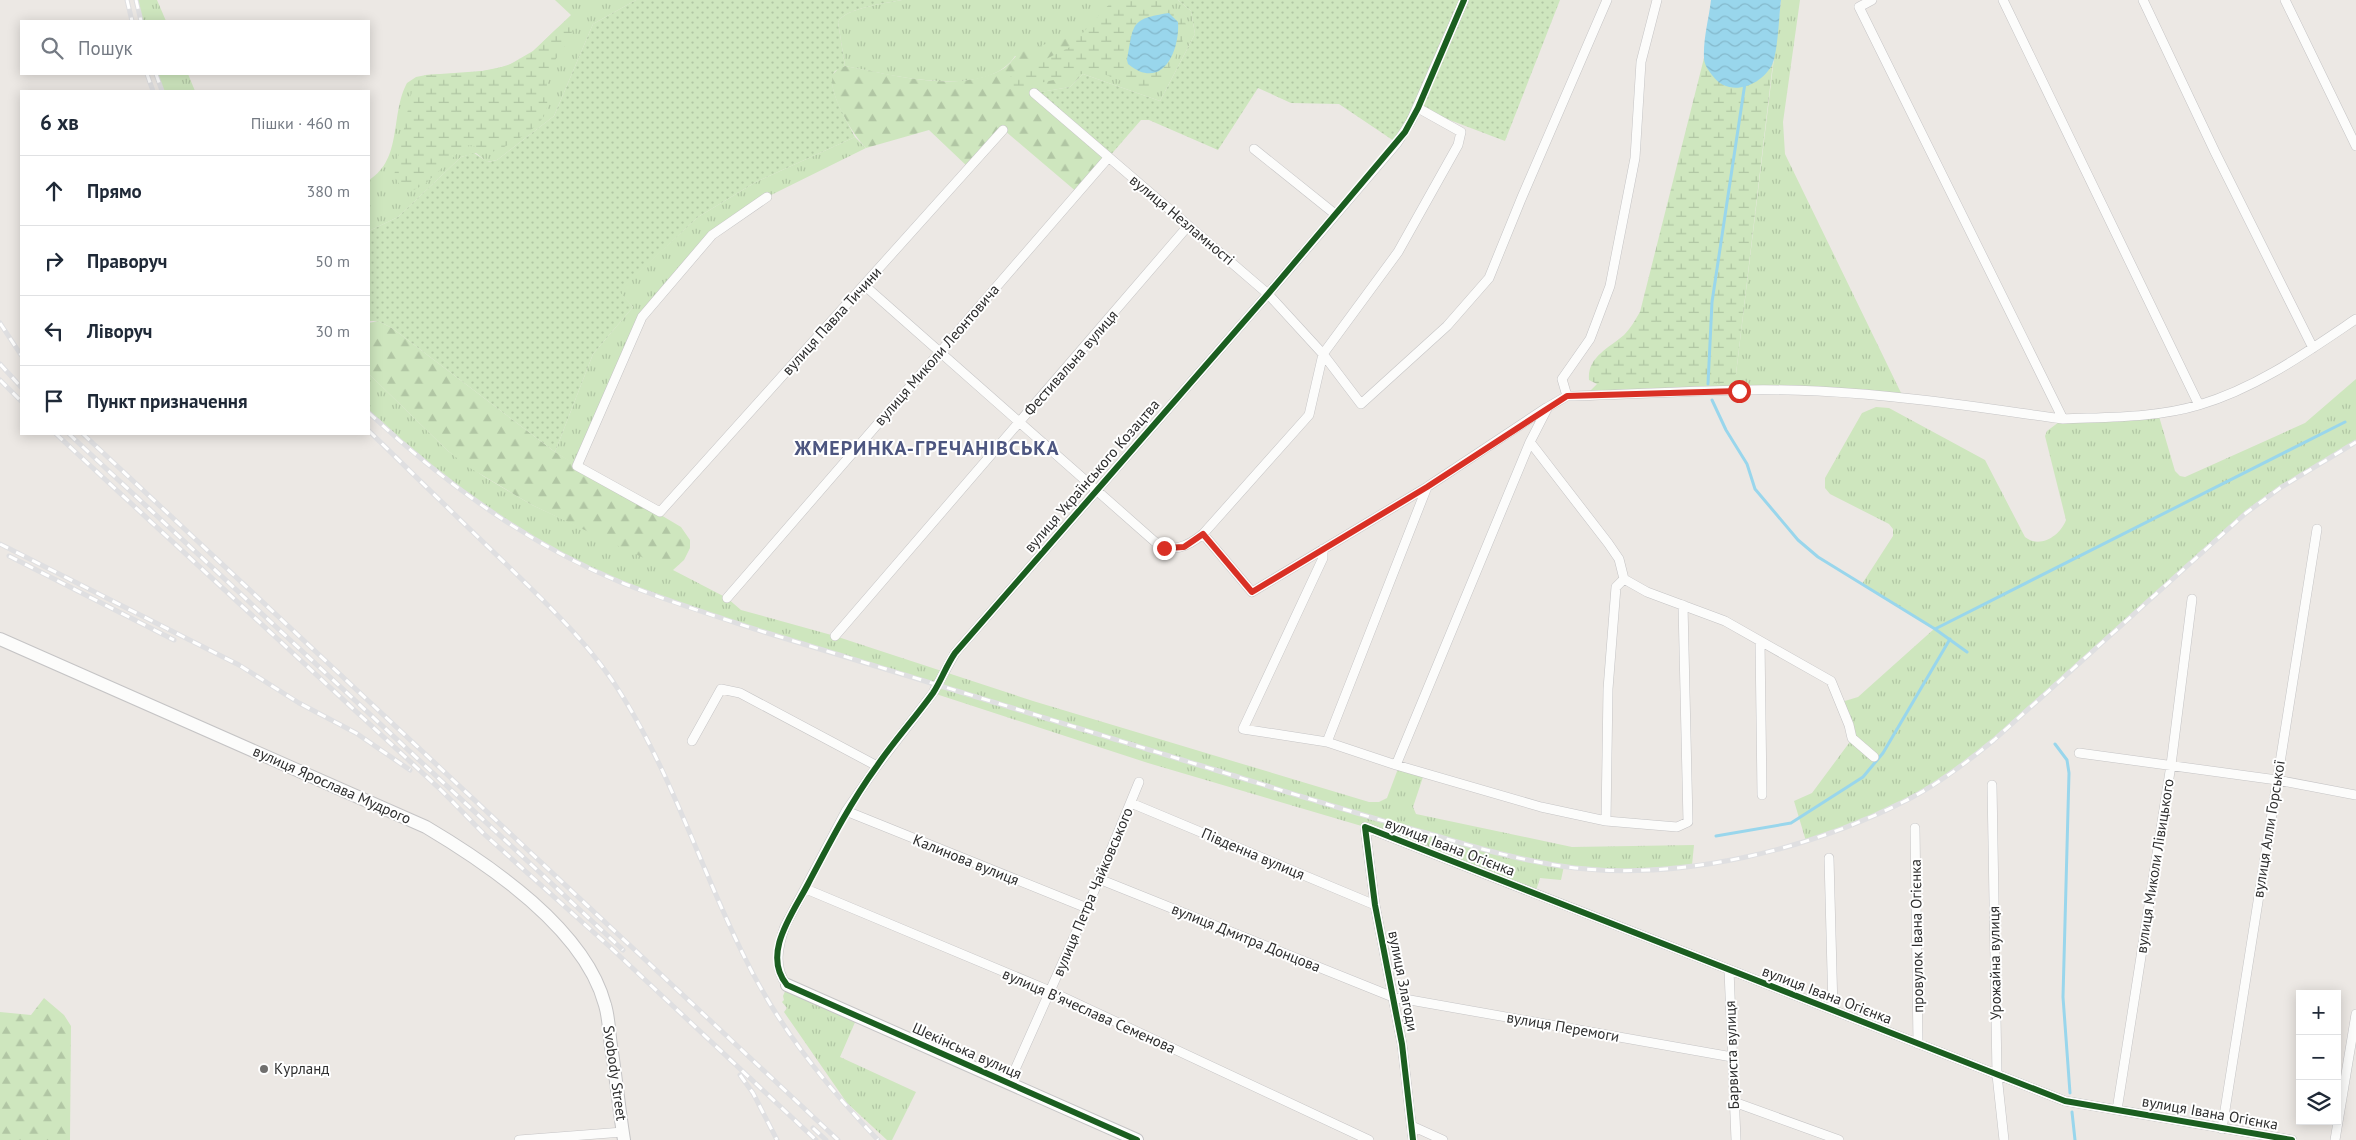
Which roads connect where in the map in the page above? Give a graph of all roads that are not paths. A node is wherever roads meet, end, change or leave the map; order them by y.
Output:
1 (1464, 0) edge
2 (1607, 0) edge
3 (1657, 0) edge
4 (1872, 0) edge
5 (2003, 0) edge
6 (2143, 0) edge
7 (2285, 0) edge
8 (1034, 94) dead end
9 (1418, 108) junction
10 (1003, 130) dead end
11 (2356, 146) edge
12 (1254, 148) dead end
13 (1108, 158) junction
14 (767, 197) dead end
15 (1336, 214) junction
16 (1188, 226) junction
17 (864, 285) junction
18 (1268, 294) junction
19 (2356, 320) edge
20 (2313, 348) junction
21 (940, 351) junction
22 (1323, 354) junction
23 (1567, 396) junction
24 (2199, 405) junction
25 (1548, 407) junction
26 (2063, 419) junction
27 (1019, 423) junction
28 (1530, 442) junction
29 (1427, 487) junction
30 (1096, 489) junction
31 (2317, 529) dead end
32 (1203, 534) junction
33 (1324, 549) junction
34 (1624, 579) junction
35 (727, 598) dead end
36 (2192, 599) dead end
37 (1683, 605) junction
38 (835, 636) dead end
39 (0, 639) edge
40 (1760, 641) junction
41 (692, 741) dead end
42 (1327, 742) junction
43 (2079, 753) dead end
44 (1874, 757) dead end
45 (1396, 765) junction
46 (2171, 765) junction
47 (877, 766) junction
48 (2277, 780) junction
49 (1139, 782) dead end
50 (1992, 785) dead end
51 (1762, 795) dead end
52 (2356, 795) edge
53 (1131, 803) junction
54 (846, 811) junction
55 (1606, 821) junction
56 (1365, 827) joint
57 (1915, 828) dead end
58 (1829, 858) dead end
59 (1099, 879) junction
60 (806, 889) junction
61 (1375, 905) junction
62 (1086, 908) junction
63 (1729, 970) junction
64 (787, 985) joint
65 (1050, 991) junction
66 (1393, 997) junction
67 (606, 1006) joint
68 (1833, 1010) junction
69 (2356, 1014) edge
70 (1918, 1044) junction
71 (1732, 1057) junction
72 (1998, 1075) junction
73 (1009, 1083) junction
74 (1734, 1102) junction
75 (2117, 1110) junction
76 (1412, 1126) junction
77 (2222, 1129) junction
78 (624, 1136) edge
79 (2241, 1136) edge
80 (519, 1140) edge
81 (1137, 1140) edge
82 (1369, 1140) edge
83 (1413, 1140) edge
84 (1444, 1140) edge
85 (1736, 1140) edge
86 (1839, 1140) edge
87 (2004, 1140) edge
88 (2292, 1140) edge
89 (2335, 1140) edge

1 - 9 street, вулиця Українського Козацтва
2 - 22 street, вулиця Незламності
3 - 23 street
4 - 26 street
5 - 24 street
6 - 20 street
7 - 11 street
8 - 13 street, вулиця Незламності
9 - 15 street, вулиця Українського Козацтва
9 - 22 street
10 - 17 street, вулиця Павла Тичини
12 - 15 street
13 - 16 street, вулиця Незламності
13 - 21 street, вулиця Миколи Леонтовича
14 - 17 street, вулиця Павла Тичини
15 - 18 street, вулиця Українського Козацтва
16 - 18 street, вулиця Незламності
16 - 27 street, Фестивальна вулиця
17 - 21 street
18 - 22 street, вулиця Незламності
18 - 30 street, вулиця Українського Козацтва
19 - 20 street
20 - 24 street
21 - 27 street
21 - 35 street, вулиця Миколи Леонтовича
22 - 32 street
23 - 25 street
23 - 26 street
24 - 26 street
25 - 28 street
25 - 29 street
27 - 30 street
27 - 38 street, Фестивальна вулиця
28 - 34 street
28 - 45 street
29 - 33 street
29 - 42 street
30 - 32 street
30 - 47 street, вулиця Українського Козацтва
31 - 48 street, вулиця Алли Горської
32 - 33 street
33 - 42 street
34 - 37 street
34 - 55 street
36 - 46 street, вулиця Миколи Лівицького
37 - 40 street
37 - 55 street
39 - 67 street, вулиця Ярослава Мудрого
40 - 44 street
40 - 51 street
41 - 47 street
42 - 45 street
43 - 46 street
45 - 55 street
46 - 48 street
46 - 75 street, вулиця Миколи Лівицького
47 - 54 street, вулиця Українського Козацтва
48 - 52 street
48 - 77 street, вулиця Алли Горської
49 - 53 street, вулиця Петра Чайковського
50 - 72 street, Урожайна вулиця
53 - 59 street, вулиця Петра Чайковського
53 - 61 street, Південна вулиця
54 - 60 street, вулиця Українського Козацтва
54 - 62 street, Калинова вулиця
56 - 61 street, вулиця Злагоди
56 - 63 street, вулиця Івана Огієнка
57 - 70 street, провулок Івана Огієнка
58 - 68 street
59 - 62 street, вулиця Петра Чайковського
59 - 66 street, вулиця Дмитра Донцова
60 - 64 street, вулиця Українського Козацтва
60 - 65 street, вулиця В'ячеслава Семенова
61 - 66 street, вулиця Злагоди
62 - 65 street, вулиця Петра Чайковського
63 - 68 street, вулиця Івана Огієнка
63 - 71 street, Барвиста вулиця
64 - 73 street, Шекінська вулиця
65 - 73 street, вулиця Петра Чайковського
65 - 82 street, вулиця В'ячеслава Семенова
66 - 71 street, вулиця Перемоги
66 - 76 street, вулиця Злагоди
67 - 78 street, Svobody Street
68 - 70 street, вулиця Івана Огієнка
69 - 89 street
70 - 72 street, вулиця Івана Огієнка
71 - 74 street, Барвиста вулиця
72 - 75 street, вулиця Івана Огієнка
72 - 87 street, Урожайна вулиця
73 - 81 street, Шекінська вулиця
74 - 85 street, Барвиста вулиця
74 - 86 street
75 - 77 street, вулиця Івана Огієнка
76 - 83 street, вулиця Злагоди
76 - 84 street
77 - 79 street, вулиця Івана Огієнка
78 - 80 street
79 - 88 street, вулиця Івана Огієнка

